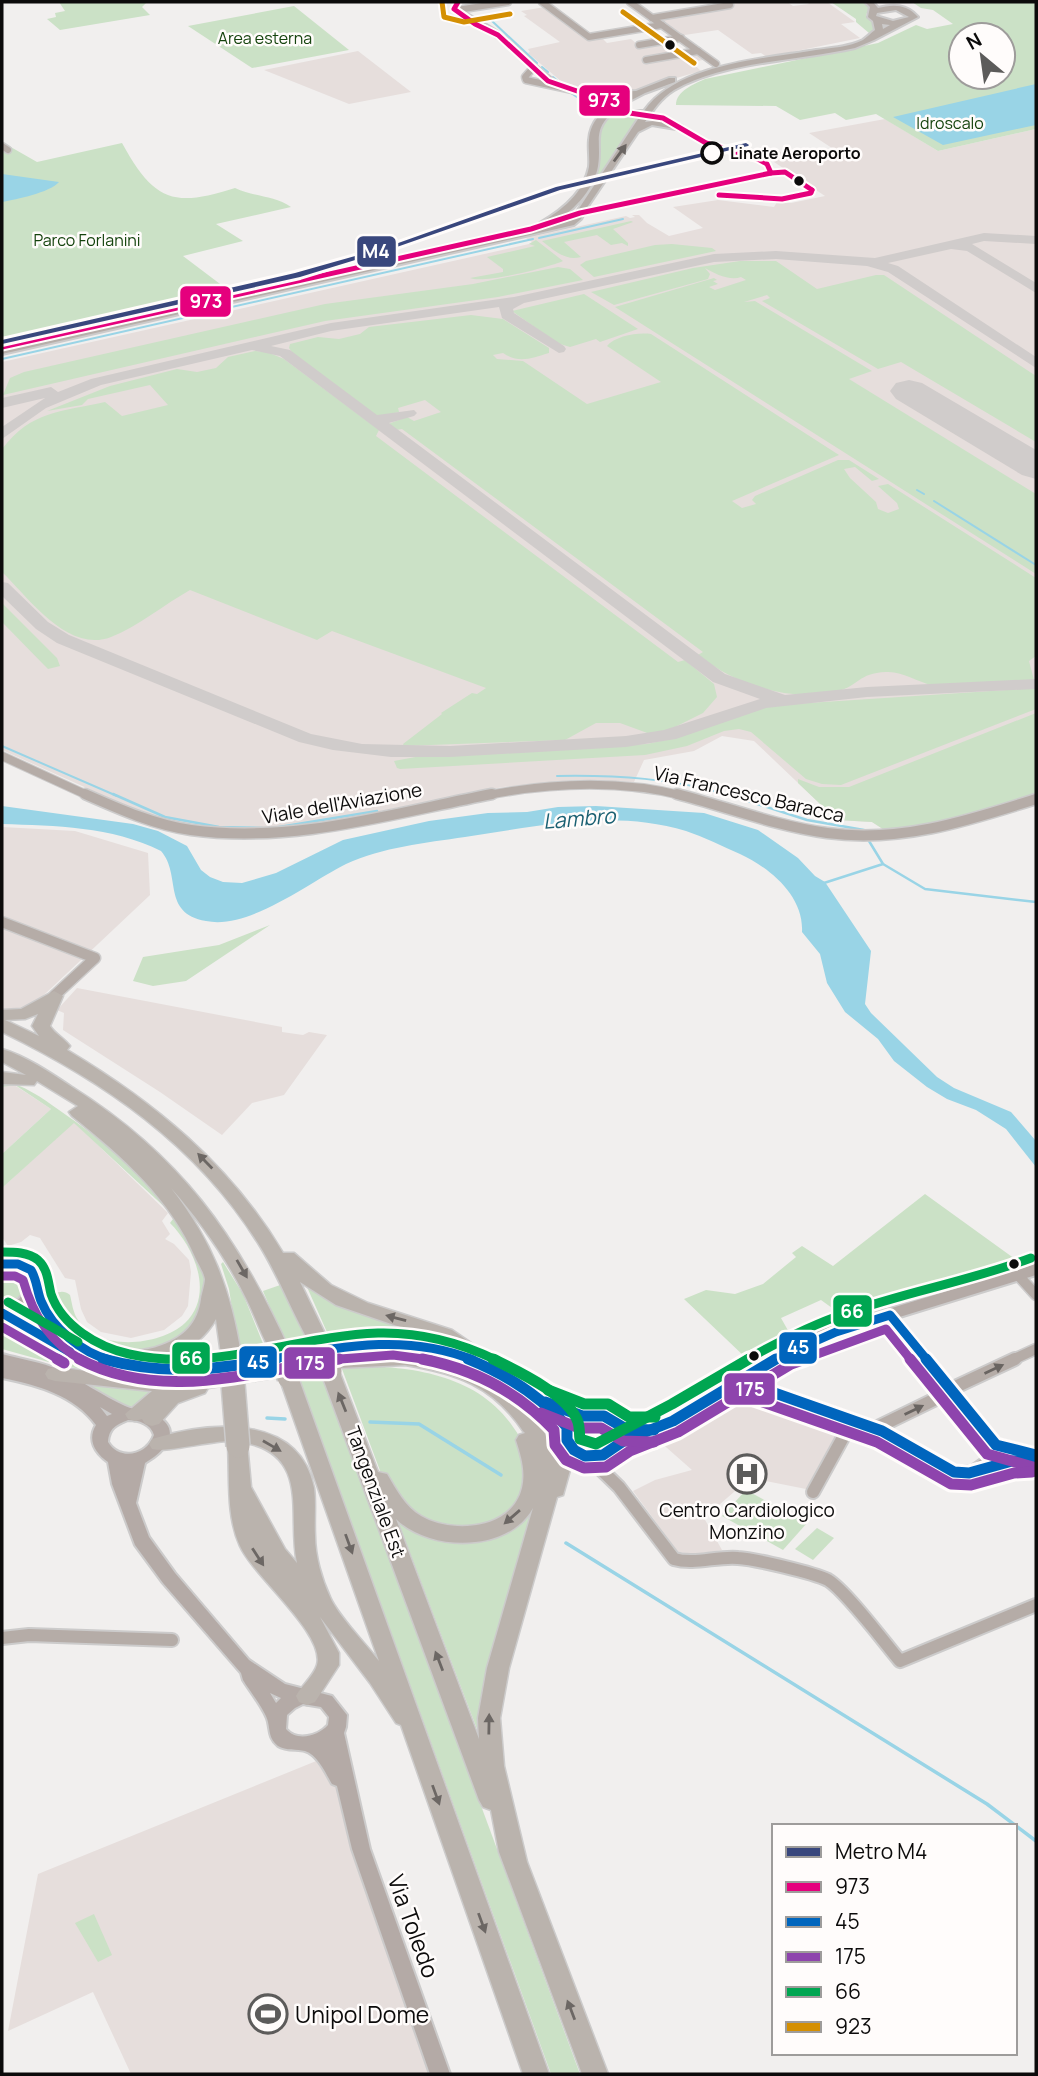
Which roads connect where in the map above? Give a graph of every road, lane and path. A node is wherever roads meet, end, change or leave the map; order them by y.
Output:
1 (508, 2) edge
2 (542, 2) edge
3 (630, 2) edge
4 (729, 2) edge
5 (869, 2) edge
6 (876, 2) edge
7 (463, 7) edge
8 (898, 9) junction
9 (876, 16) junction
10 (652, 18) junction
11 (901, 23) junction
12 (662, 25) junction
13 (681, 38) junction
14 (639, 45) dead end
15 (698, 51) junction
16 (646, 60) dead end
17 (760, 62) junction
18 (716, 64) junction
19 (533, 68) junction
20 (684, 77) junction
21 (540, 78) junction
22 (658, 85) junction
23 (577, 91) junction
24 (660, 95) junction
25 (624, 101) junction
26 (615, 107) junction
27 (663, 107) dead end
28 (649, 110) junction
29 (602, 117) junction
30 (678, 128) dead end
31 (634, 134) junction
32 (576, 197) junction
33 (587, 199) junction
34 (2, 349) edge
35 (2, 756) edge
36 (491, 792) joint
37 (1036, 799) edge
38 (2, 922) edge
39 (54, 996) junction
40 (2, 1015) edge
41 (2, 1025) edge
42 (2, 1055) edge
43 (2, 1066) edge
44 (2, 1078) edge
45 (29, 1081) junction
46 (119, 1088) junction
47 (249, 1213) junction
48 (2, 1264) edge
49 (1031, 1271) edge
50 (215, 1276) junction
51 (37, 1287) junction
52 (1036, 1295) edge
53 (2, 1311) edge
54 (890, 1315) junction
55 (76, 1345) junction
56 (1036, 1349) edge
57 (2, 1360) edge
58 (139, 1370) junction
59 (2, 1372) edge
60 (499, 1372) junction
61 (55, 1374) junction
62 (738, 1380) junction
63 (189, 1383) junction
64 (951, 1390) junction
65 (547, 1403) junction
66 (137, 1416) junction
67 (582, 1416) junction
68 (852, 1421) junction
69 (105, 1425) junction
70 (567, 1427) junction
71 (876, 1428) junction
72 (355, 1433) junction
73 (159, 1444) junction
74 (996, 1445) junction
75 (613, 1449) junction
76 (586, 1455) junction
77 (1036, 1458) edge
78 (116, 1459) junction
79 (138, 1459) junction
80 (973, 1472) junction
81 (243, 1492) junction
82 (813, 1492) dead end
83 (128, 1502) junction
84 (521, 1583) junction
85 (321, 1602) junction
86 (1036, 1605) edge
87 (2, 1638) edge
88 (172, 1640) dead end
89 (243, 1665) junction
90 (305, 1697) junction
91 (277, 1720) junction
92 (334, 1731) junction
93 (413, 1732) junction
94 (310, 1745) junction
95 (347, 1793) junction
96 (515, 1863) junction
97 (440, 2074) edge
98 (536, 2074) edge
99 (595, 2074) edge

1 - 7 street
2 - 12 street
3 - 10 street
4 - 10 street
5 - 9 main road
6 - 8 main road
7 - 19 street
8 - 9 main road
8 - 11 main road
9 - 11 main road
9 - 17 main road
10 - 12 street
11 - 24 main road
12 - 13 street
13 - 14 street
13 - 15 street
15 - 16 street
15 - 18 street
17 - 18 main road
17 - 20 main road
18 - 20 main road
19 - 21 street
19 - 21 street
20 - 22 main road
21 - 23 street
22 - 23 main road
22 - 25 main road
23 - 25 street
23 - 26 street
23 - 29 main road
24 - 27 main road
24 - 28 main road
25 - 26 main road
25 - 28 main road
26 - 28 main road
26 - 29 main road
28 - 31 main road
29 - 32 main road
30 - 31 main road
33 -> 31 main road
32 - 33 main road
32 - 34 main road
33 - 34 main road
35 - 36 street, Viale dell'Aviazione
36 - 37 street, Via Francesco Baracca
38 - 39 street
39 - 40 highway
39 - 46 highway
41 - 46 highway, Tangenziale Est
42 -> 93 highway, bridge
43 - 45 highway
44 - 45 highway
45 - 50 highway
47 -> 46 highway, Tangenziale Est
60 -> 47 highway
72 -> 47 highway, Tangenziale Est, bridge
48 - 51 street
49 - 52 street
49 - 54 street
50 - 55 highway
50 - 81 highway, bridge
51 - 53 street
51 - 55 street
53 - 58 street
54 - 62 street
54 - 64 street
55 - 58 street
64 -> 56 street
57 - 61 street
58 - 60 street
59 - 69 street
60 - 65 street
61 - 63 highway
61 - 66 street
62 - 68 street
62 - 75 street
63 - 66 highway
63 - 84 highway
71 -> 64 street
64 - 74 street
65 - 67 street
65 - 70 street
66 - 69 street
66 -> 72 highway
66 - 73 street
67 - 70 street
67 - 75 street
68 - 71 street
68 - 82 street
69 - 78 street
70 - 76 street
71 - 80 street
96 -> 72 highway, Tangenziale Est
73 - 79 street
73 -> 85 highway
74 - 77 street
74 - 80 street
75 - 76 street
75 - 86 street
76 - 84 highway
77 - 80 street
78 - 79 street
78 - 83 street
79 - 83 street
81 - 85 highway
81 -> 90 highway
83 - 89 street
96 -> 84 highway
85 - 93 highway
87 - 88 street
89 - 90 street
89 - 91 street
90 - 91 street
90 - 92 street
91 - 94 street
92 - 94 street
92 - 95 street
93 -> 98 highway
94 - 95 street
95 - 97 street, Via Toledo
99 -> 96 highway, Tangenziale Est

